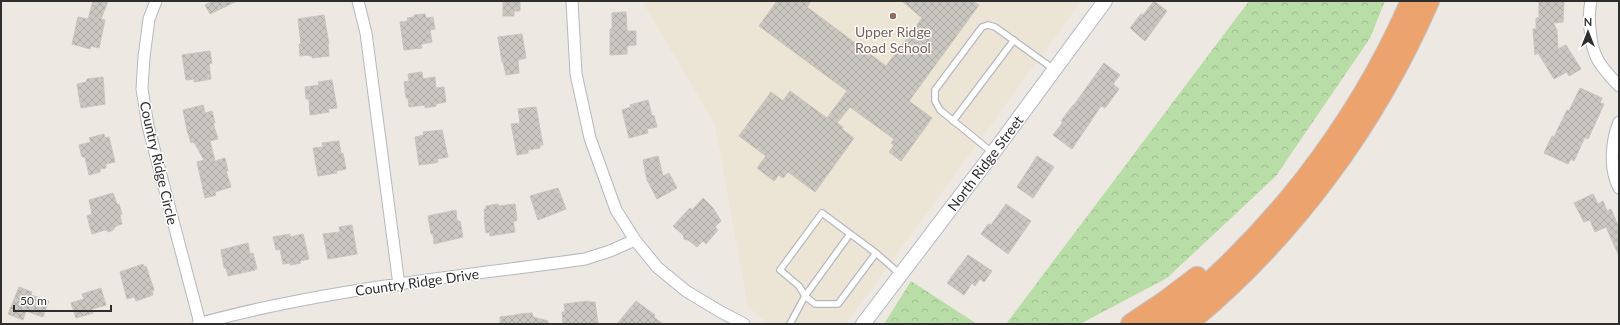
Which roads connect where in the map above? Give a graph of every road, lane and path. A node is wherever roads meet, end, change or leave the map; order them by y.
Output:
1 (156, 1) edge
2 (358, 1) edge
3 (572, 1) edge
4 (1105, 1) edge
5 (1411, 1) edge
6 (1429, 1) edge
7 (1591, 1) edge
8 (1014, 40) junction
9 (1055, 70) junction
10 (1619, 86) edge
11 (953, 121) junction
12 (1619, 122) edge
13 (993, 153) junction
14 (1334, 154) junction
15 (1619, 188) edge
16 (850, 234) junction
17 (635, 240) junction
18 (876, 253) junction
19 (900, 275) junction
20 (399, 285) junction
21 (805, 296) junction
22 (199, 324) edge
23 (744, 324) edge
24 (790, 324) edge
25 (863, 324) edge
26 (1131, 324) edge
27 (1160, 324) edge
28 (1187, 324) edge
29 (1207, 324) edge

1 - 22 street, Country Ridge Circle
2 - 20 street
3 - 17 street
4 - 9 street, North Ridge Street
5 - 14 highway
6 - 14 highway
7 - 10 street
8 - 9 lane
8 - 11 lane
8 - 11 lane
9 - 13 street, North Ridge Street
11 - 13 lane
12 - 15 street
13 - 19 street, North Ridge Street
14 - 26 highway
14 - 27 highway
14 - 28 highway
14 - 29 highway
16 - 18 lane
16 - 21 lane
16 - 21 lane
17 - 20 street, Country Ridge Drive
17 - 23 street
18 - 19 lane
18 - 21 lane
19 - 25 street, North Ridge Street
20 - 22 street, Country Ridge Drive
21 - 24 lane

